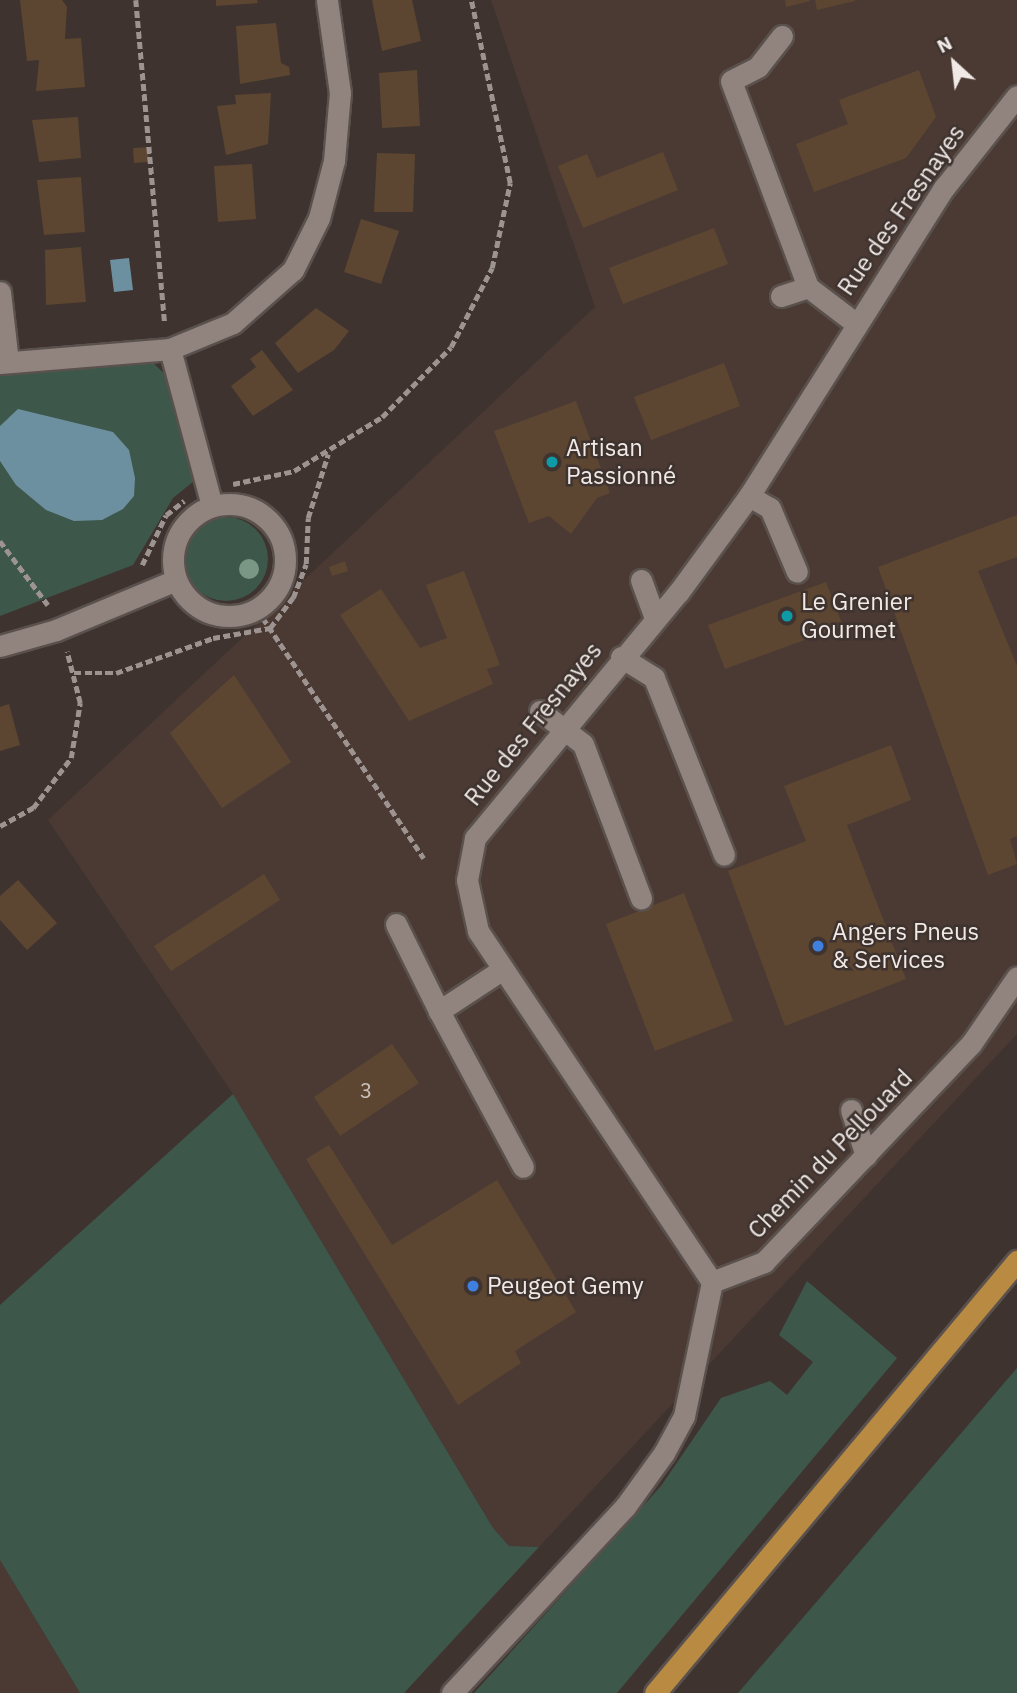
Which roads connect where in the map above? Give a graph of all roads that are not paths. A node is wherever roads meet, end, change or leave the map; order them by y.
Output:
1 (327, 0) edge
2 (782, 36) dead end
3 (1017, 96) edge
4 (808, 287) junction
5 (0, 292) edge
6 (781, 296) dead end
7 (854, 322) junction
8 (170, 349) junction
9 (4, 362) edge
10 (748, 496) junction
11 (212, 506) junction
12 (797, 572) dead end
13 (176, 580) junction
14 (641, 580) dead end
15 (655, 618) junction
16 (0, 646) edge
17 (621, 657) junction
18 (540, 711) dead end
19 (560, 728) junction
20 (724, 855) dead end
21 (641, 898) dead end
22 (396, 924) dead end
23 (503, 969) junction
24 (1017, 977) edge
25 (439, 1011) junction
26 (851, 1110) dead end
27 (866, 1156) junction
28 (523, 1167) dead end
29 (1017, 1261) edge
30 (712, 1282) junction
31 (452, 1693) edge
32 (655, 1693) edge

1 - 8 street
2 - 4 street, Rue des Fresnayes
3 - 7 street, Rue des Fresnayes
4 - 6 street
4 - 7 street, Rue des Fresnayes
5 - 9 street
7 - 10 street, Rue des Fresnayes
8 - 9 street
8 - 11 street
10 - 12 street
10 - 15 street, Rue des Fresnayes
11 - 13 street
11 - 13 street
13 - 16 street
14 - 15 street
15 - 17 street, Rue des Fresnayes
17 - 19 street, Rue des Fresnayes
17 - 20 street
18 - 19 street
19 - 21 street
19 - 23 street, Rue des Fresnayes
22 - 25 street
23 - 25 street
23 - 30 street, Rue des Fresnayes
24 - 27 street, Chemin du Pellouard
25 - 28 street
26 - 27 street
27 - 30 street, Chemin du Pellouard
29 - 32 main road
30 - 31 street

